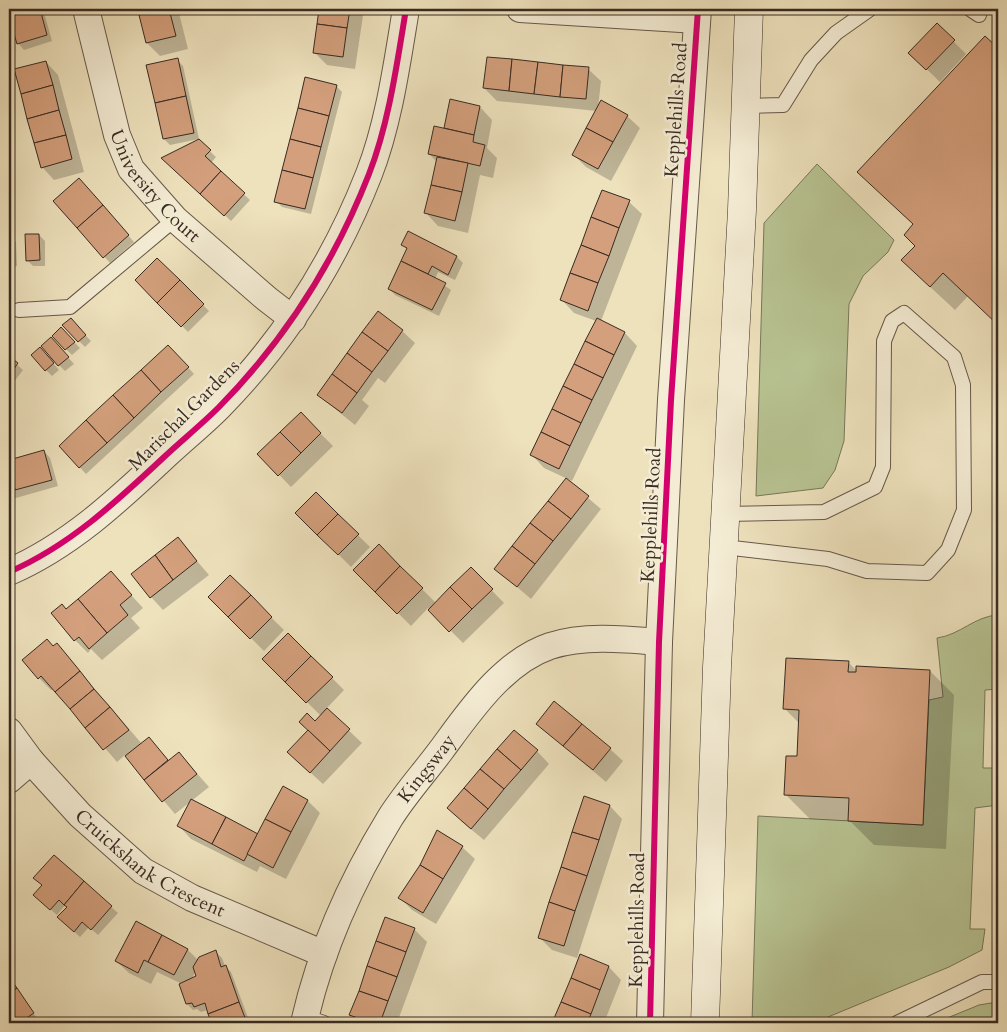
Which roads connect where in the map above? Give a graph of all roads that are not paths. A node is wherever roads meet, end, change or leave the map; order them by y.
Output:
1 (86, 9) edge
2 (406, 9) edge
3 (520, 9) edge
4 (749, 9) edge
5 (870, 9) edge
6 (698, 14) edge
7 (748, 106) junction
8 (175, 219) junction
9 (19, 310) dead end
10 (293, 319) junction
11 (726, 514) junction
12 (724, 547) junction
13 (9, 572) edge
14 (659, 642) junction
15 (9, 731) edge
16 (31, 761) junction
17 (9, 780) edge
18 (324, 954) junction
19 (998, 982) edge
20 (311, 1021) edge
21 (650, 1023) edge
22 (705, 1023) edge
23 (897, 1023) edge

1 - 8 street, University Court
2 - 10 street, Marischal Gardens
3 - 6 street
4 - 7 street
5 - 7 lane
6 - 14 street, Kepplehills Road
7 - 11 street
8 - 9 lane
8 - 10 street, University Court
10 - 13 street, Marischal Gardens
11 - 12 street
11 - 12 lane
12 - 22 street
14 - 18 street, Kingsway
14 - 21 street, Kepplehills Road
15 - 16 street, Cruickshank Crescent
16 - 17 street
16 - 18 street, Cruickshank Crescent
18 - 20 street, Kingsway
19 - 23 lane

